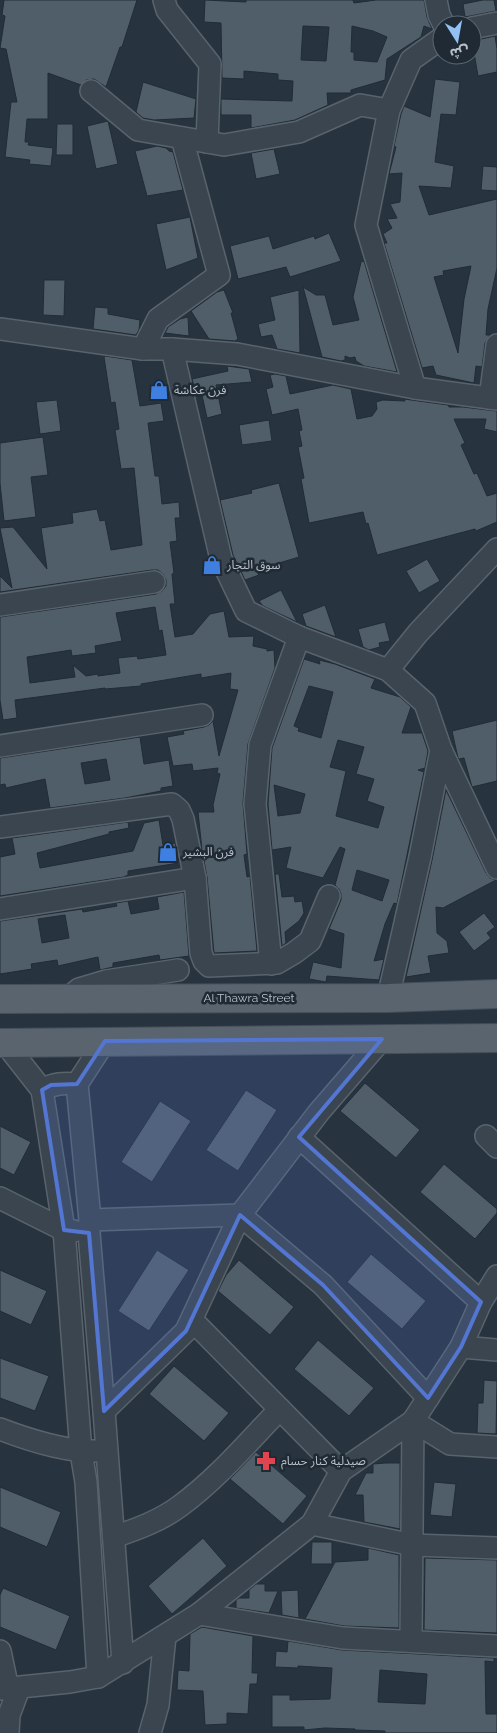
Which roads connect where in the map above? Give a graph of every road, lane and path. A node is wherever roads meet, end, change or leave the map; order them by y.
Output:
1 (164, 0) edge
2 (436, 0) edge
3 (439, 15) edge
4 (497, 23) edge
5 (482, 26) edge
6 (432, 45) edge
7 (91, 91) dead end
8 (389, 110) junction
9 (182, 138) junction
10 (207, 142) junction
11 (0, 330) edge
12 (497, 345) edge
13 (143, 349) junction
14 (172, 349) junction
15 (415, 388) junction
16 (493, 398) edge
17 (497, 549) edge
18 (154, 582) dead end
19 (0, 605) edge
20 (299, 638) junction
21 (388, 670) junction
22 (202, 715) dead end
23 (0, 746) edge
24 (441, 750) junction
25 (0, 827) edge
26 (497, 868) edge
27 (195, 878) junction
28 (329, 896) dead end
29 (0, 909) edge
30 (271, 964) junction
31 (178, 970) dead end
32 (497, 994) edge
33 (388, 998) junction
34 (0, 999) edge
35 (67, 999) junction
36 (497, 1038) edge
37 (382, 1039) junction
38 (105, 1041) junction
39 (3, 1043) edge
40 (77, 1084) junction
41 (42, 1090) junction
42 (299, 1137) junction
43 (0, 1198) edge
44 (240, 1215) junction
45 (90, 1226) junction
46 (64, 1230) junction
47 (497, 1276) edge
48 (481, 1302) junction
49 (192, 1320) junction
50 (461, 1347) junction
51 (497, 1350) edge
52 (428, 1398) junction
53 (280, 1409) junction
54 (104, 1411) junction
55 (413, 1421) junction
56 (0, 1428) edge
57 (497, 1447) edge
58 (108, 1450) junction
59 (81, 1452) junction
60 (341, 1471) junction
61 (312, 1524) junction
62 (114, 1537) junction
63 (413, 1545) junction
64 (497, 1548) edge
65 (199, 1614) junction
66 (165, 1636) junction
67 (411, 1641) junction
68 (497, 1646) edge
69 (0, 1651) edge
70 (123, 1663) junction
71 (98, 1677) junction
72 (9, 1689) edge
73 (8, 1733) edge
74 (150, 1733) edge

1 - 10 street
2 - 3 street
4 - 5 street
6 - 8 street
7 - 9 street
8 - 10 street
8 - 15 street
9 - 10 street
9 - 13 street
11 - 13 street
12 - 16 street
13 - 14 street
14 - 15 street
14 - 20 street
15 - 16 street
17 - 21 street
18 - 19 street
20 - 21 street
20 - 30 street
21 - 24 street
22 - 23 street
24 - 26 street
24 - 33 street
25 - 27 street
27 - 29 street
27 - 30 street
28 - 30 street
31 - 35 street
32 - 33 main road, Al Thawra Street
33 - 35 main road, Al Thawra Street
34 - 35 main road, Al Thawra Street
36 - 37 main road
37 - 38 main road
37 - 42 street
38 - 39 main road
38 - 40 street
39 - 41 street
40 - 41 street
40 - 45 street
41 - 46 street
42 - 44 street
42 - 48 street
43 - 46 street
44 - 45 street
44 - 49 street
44 - 52 street
45 - 46 street
45 - 54 street
46 - 59 street
47 - 48 street
48 - 50 street
49 - 53 street
49 - 54 street
50 - 51 street
50 - 52 street
52 - 55 street
53 - 60 street
53 - 62 street
54 - 58 street
55 - 57 street
55 - 60 street
55 - 63 street
56 - 59 street
58 - 59 street
58 - 62 street
59 - 71 street
60 - 61 street
61 - 63 street
61 - 65 street
62 - 70 street
63 - 64 street
63 - 67 street
65 - 66 street
65 - 67 street
66 - 70 street
66 - 74 street
67 - 68 street
69 - 72 street
70 - 71 street
71 - 72 street
72 - 73 street

